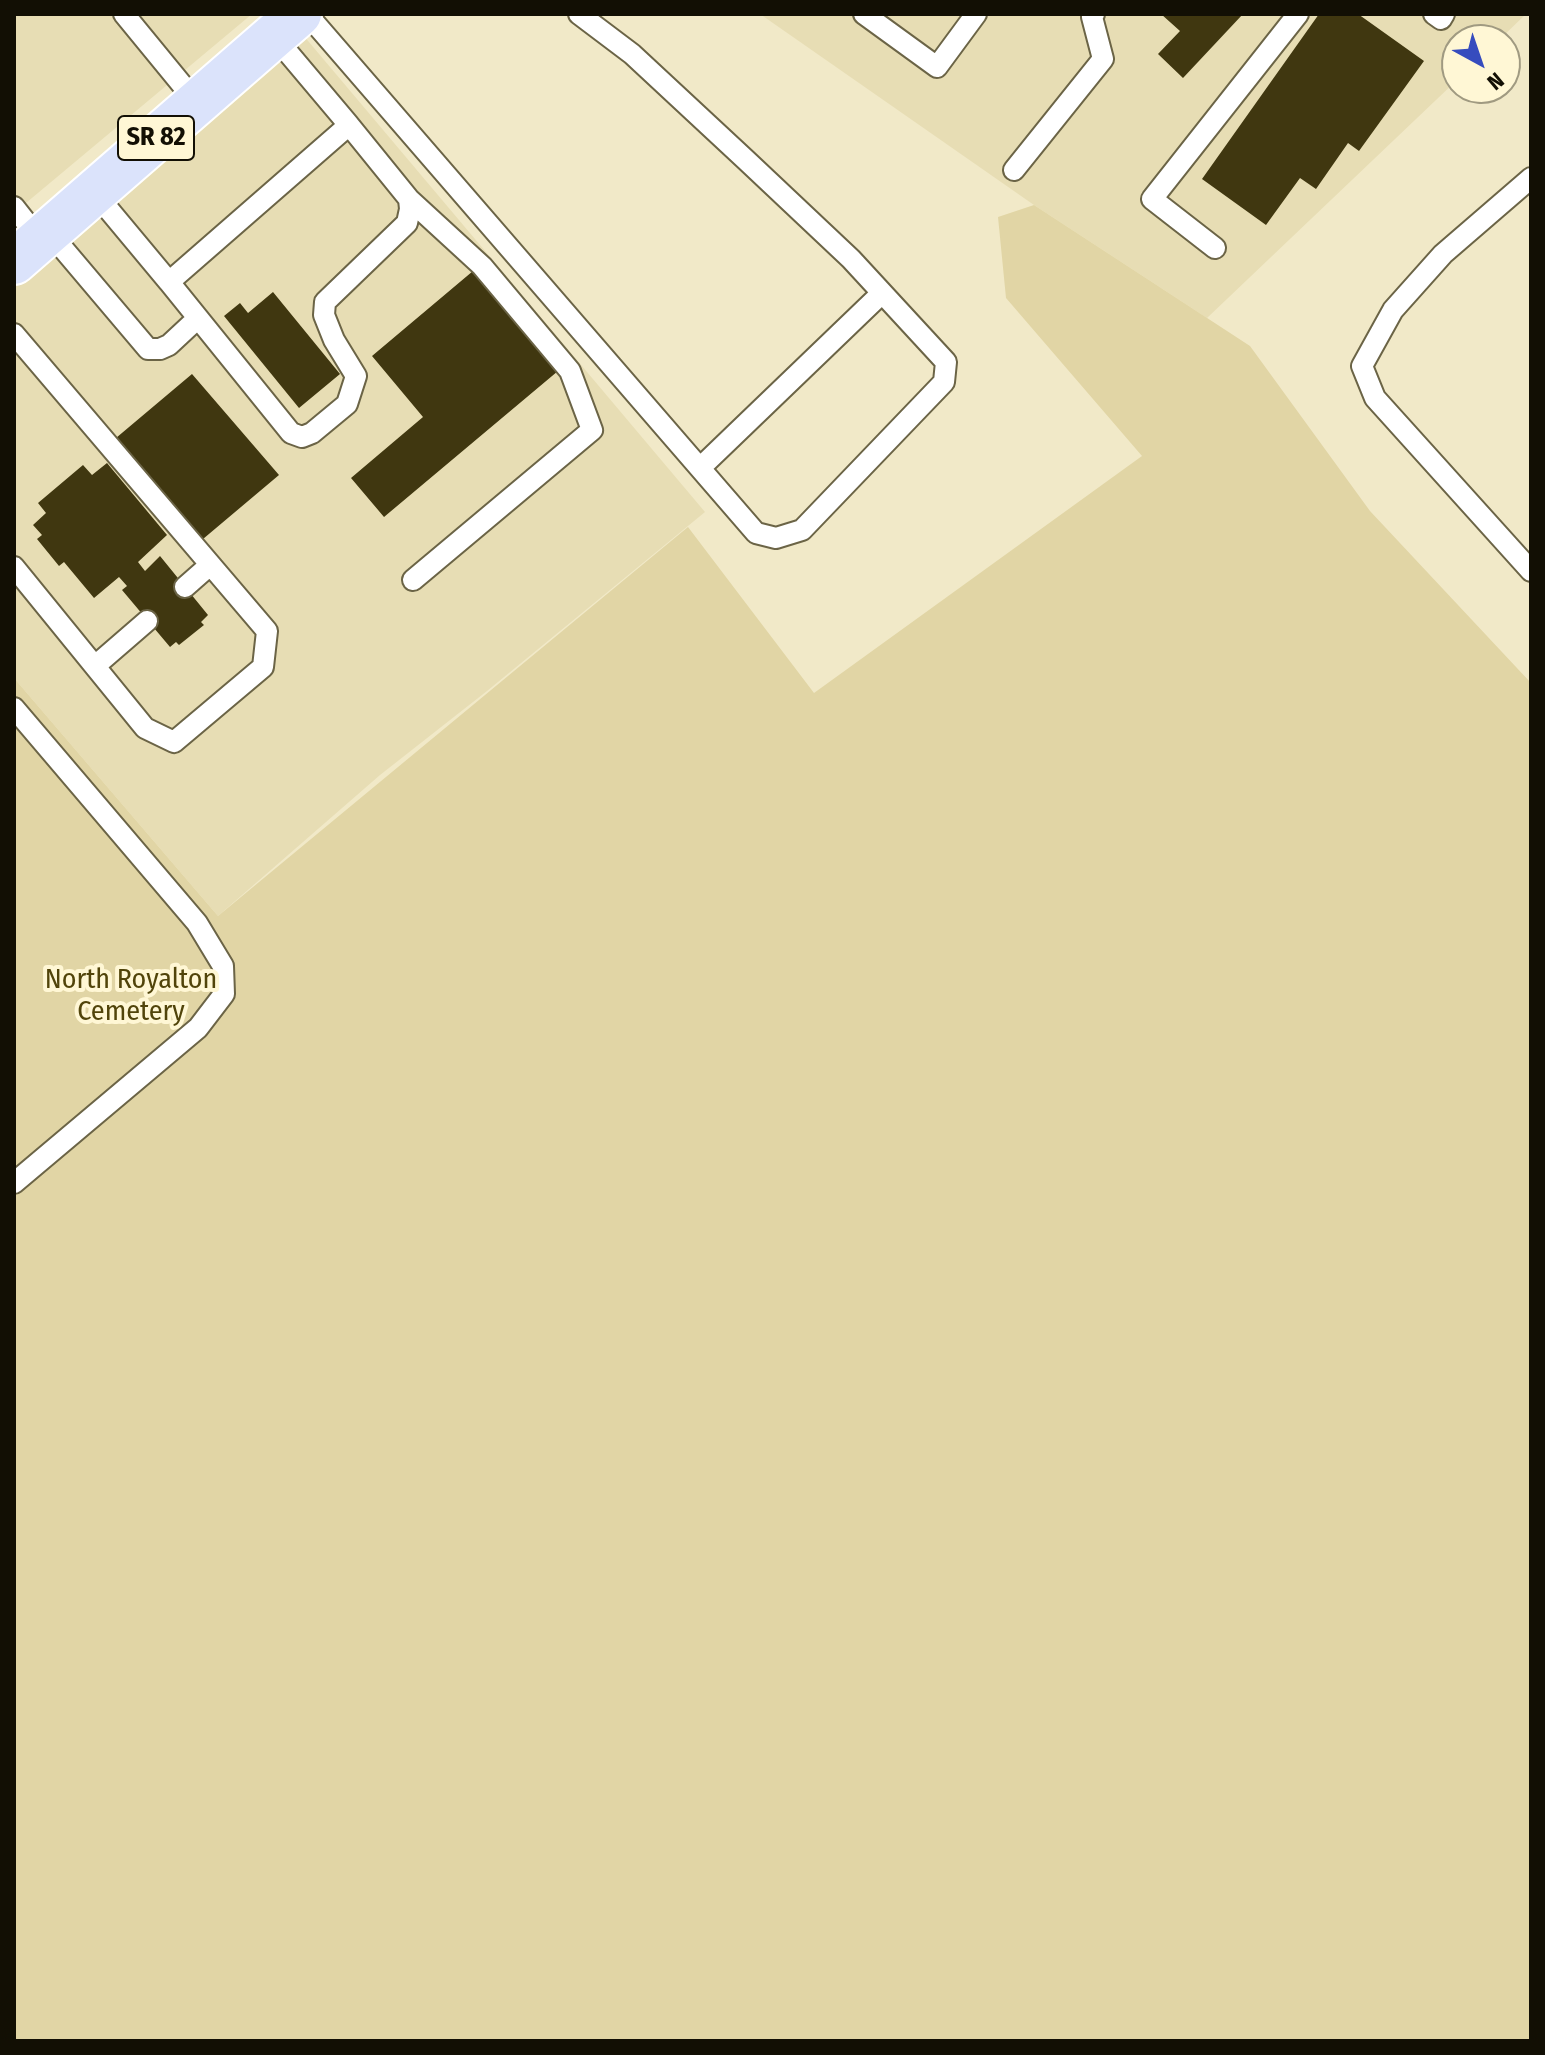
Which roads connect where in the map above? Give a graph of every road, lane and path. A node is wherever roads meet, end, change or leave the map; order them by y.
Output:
1 (124, 14) edge
2 (579, 14) edge
3 (864, 14) edge
4 (976, 14) edge
5 (1094, 14) edge
6 (1298, 14) edge
7 (1434, 14) edge
8 (1444, 14) edge
9 (293, 21) edge
10 (197, 103) junction
11 (349, 125) junction
12 (1014, 170) dead end
13 (1531, 178) edge
14 (94, 192) junction
15 (409, 199) junction
16 (29, 235) edge
17 (1215, 248) dead end
18 (169, 282) junction
19 (882, 293) junction
20 (198, 318) junction
21 (14, 334) edge
22 (700, 468) junction
23 (210, 565) junction
24 (14, 567) edge
25 (1531, 571) edge
26 (413, 580) dead end
27 (185, 587) dead end
28 (147, 621) dead end
29 (95, 666) junction
30 (14, 708) edge
31 (14, 1183) edge

1 - 10 lane
2 - 19 lane
3 - 4 lane
5 - 12 lane
6 - 17 lane
7 - 8 lane
9 - 10 main road, SR 82
9 - 11 lane
9 - 22 lane
10 - 14 main road, SR 82
11 - 15 lane
11 - 18 lane
13 - 25 lane
14 - 16 main road, SR 82
14 - 18 lane
15 - 20 lane
15 - 26 lane
16 - 20 lane
18 - 20 lane
19 - 22 lane
19 - 22 lane
21 - 23 lane
23 - 27 lane
23 - 29 lane
24 - 29 lane
28 - 29 lane
30 - 31 lane

